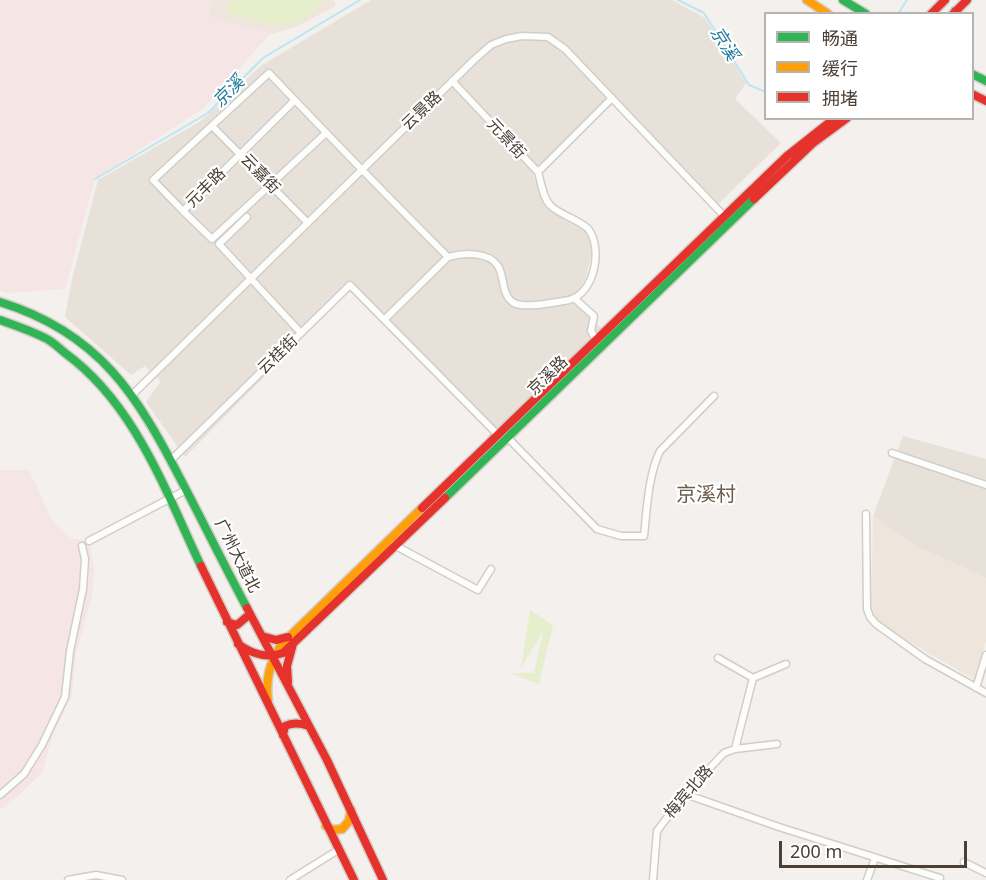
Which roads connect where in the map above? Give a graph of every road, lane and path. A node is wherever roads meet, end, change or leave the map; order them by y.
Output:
1 (807, 0) edge
2 (843, 0) edge
3 (945, 0) edge
4 (967, 0) edge
5 (825, 12) edge
6 (863, 12) edge
7 (933, 12) edge
8 (955, 12) edge
9 (452, 81) junction
10 (612, 98) junction
11 (295, 100) junction
12 (832, 120) edge
13 (844, 120) edge
14 (212, 126) junction
15 (326, 134) junction
16 (240, 154) junction
17 (361, 171) junction
18 (537, 172) junction
19 (270, 185) junction
20 (183, 211) junction
21 (247, 217) dead end
22 (725, 217) junction
23 (308, 223) junction
24 (447, 257) junction
25 (251, 278) junction
26 (574, 298) junction
27 (0, 302) edge
28 (385, 319) junction
29 (0, 320) edge
30 (301, 333) junction
31 (597, 341) junction
32 (132, 395) junction
33 (714, 396) dead end
34 (502, 436) junction
35 (892, 453) dead end
36 (171, 460) junction
37 (986, 485) edge
38 (186, 490) junction
39 (169, 500) junction
40 (866, 514) dead end
41 (88, 541) dead end
42 (82, 546) dead end
43 (394, 546) junction
44 (491, 569) dead end
45 (250, 614) junction
46 (227, 622) junction
47 (262, 636) junction
48 (291, 640) junction
49 (237, 644) junction
50 (986, 655) edge
51 (273, 658) junction
52 (718, 658) dead end
53 (786, 664) dead end
54 (753, 678) junction
55 (976, 688) junction
56 (986, 693) edge
57 (291, 694) junction
58 (270, 710) junction
59 (309, 726) junction
60 (283, 735) junction
61 (777, 744) dead end
62 (735, 749) junction
63 (685, 794) junction
64 (0, 795) edge
65 (351, 810) junction
66 (326, 825) junction
67 (338, 850) junction
68 (875, 858) junction
69 (964, 862) dead end
70 (986, 873) edge
71 (68, 880) edge
72 (122, 880) edge
73 (290, 880) edge
74 (354, 880) edge
75 (383, 880) edge
76 (653, 880) edge
77 (867, 880) edge
78 (939, 880) edge

1 - 5 main road
2 - 6 main road
3 - 7 main road
4 - 8 main road
9 - 10 street, 云景路
9 - 17 street, 云景路
9 - 18 street, 元景街
10 - 18 street, 元景街
10 - 22 street, 云景路
11 - 14 street, 元丰路
11 - 15 street
11 - 16 street, 元丰路
12 - 22 main road, 京溪路
13 - 34 main road, 京溪路
14 - 16 street, 云嘉街
14 - 20 street, 元丰路
15 - 17 street
15 - 19 street
16 - 19 street, 云嘉街
16 - 20 street, 元丰路
17 - 23 street, 云景路
17 - 24 street
18 - 26 street
19 - 20 street
19 - 23 street, 云嘉街
21 - 25 street
22 - 31 main road, 京溪路
23 - 25 street, 云景路
24 - 26 street
24 - 28 street
25 - 30 street
25 - 32 street, 云景路
26 - 31 street
27 - 32 main road, 广州大道北
28 - 30 street, 云桂街
28 - 34 street, 云桂街
29 - 39 main road
30 - 36 street, 云桂街
31 - 34 main road, 京溪路
32 - 36 main road, 广州大道北
33 - 34 street, 云桂街
34 - 43 main road, 京溪路
34 - 48 main road, 京溪路
35 - 37 street
36 - 38 main road, 广州大道北
38 - 39 street
38 - 45 main road, 广州大道北
39 - 41 street
39 - 46 main road
40 - 55 street
42 - 64 street
43 - 44 street
43 - 48 main road, 京溪路
45 - 46 main road
45 - 47 main road, 广州大道北
46 - 49 main road
47 - 48 main road
47 - 51 main road, 广州大道北
48 - 51 main road, 京溪路
48 - 57 main road
49 - 51 main road
49 - 58 main road
50 - 55 street
51 - 57 main road, 广州大道北
51 - 58 main road, 京溪路
52 - 54 street
53 - 54 street
54 - 62 street
55 - 56 street
57 - 59 main road, 广州大道北
58 - 60 main road
59 - 60 main road
59 - 65 main road, 广州大道北
60 - 66 main road
61 - 62 street
62 - 63 street, 梅宾北路
63 - 68 street
63 - 76 street, 梅宾北路
65 - 66 main road
65 - 75 main road, 广州大道北
66 - 67 main road
67 - 73 street
67 - 74 main road
68 - 77 street
68 - 78 street
69 - 70 street
71 - 72 street

